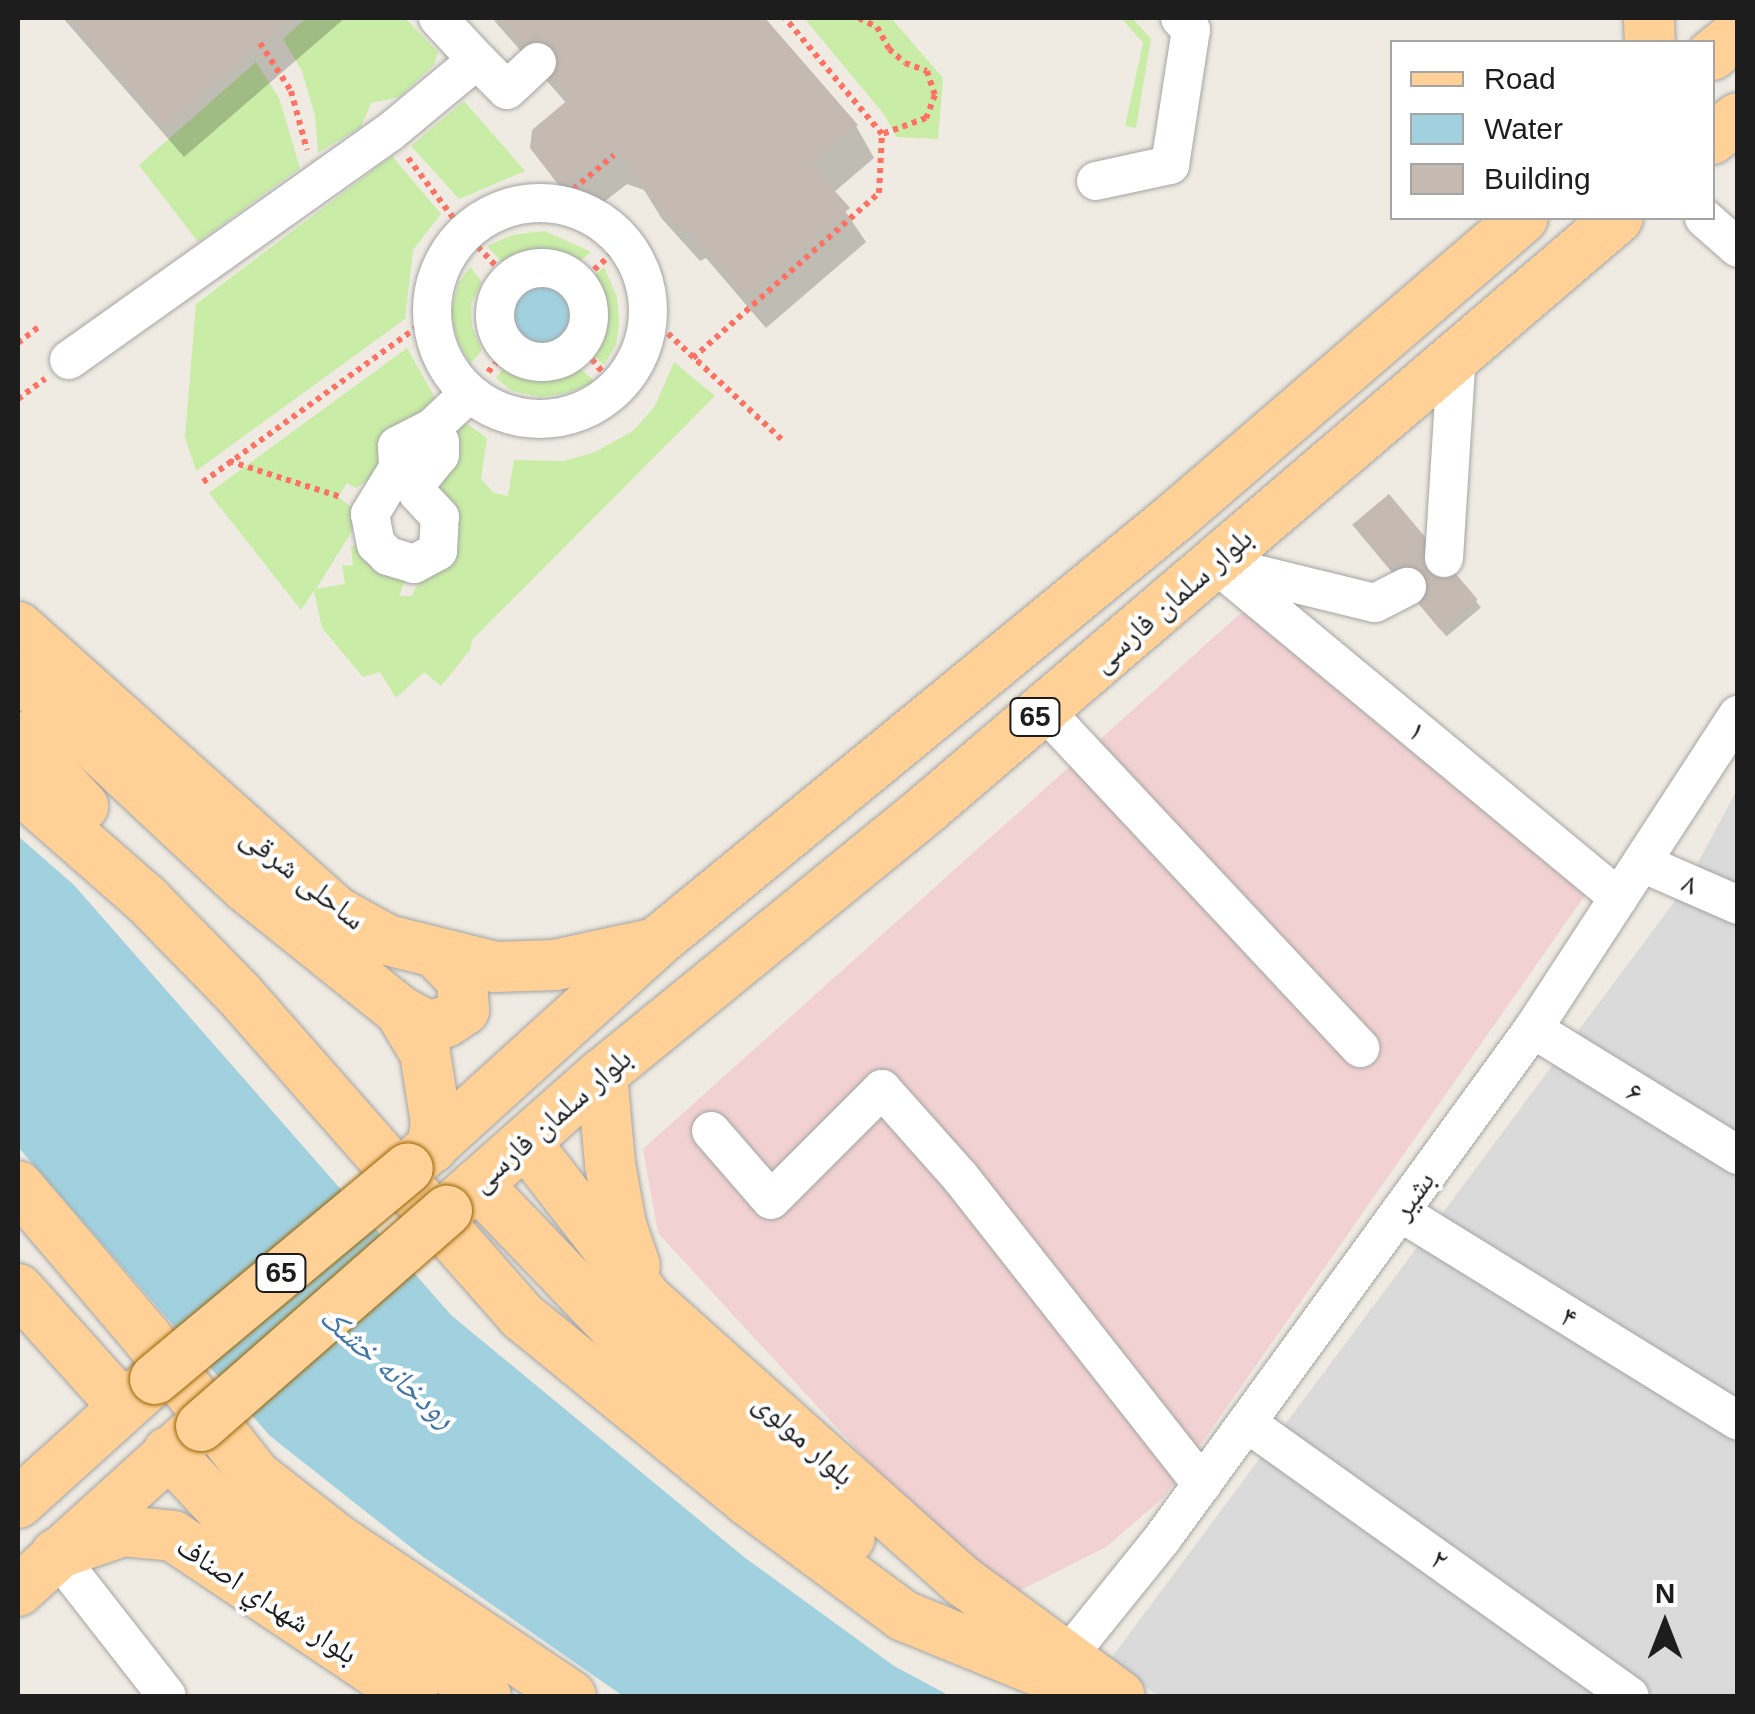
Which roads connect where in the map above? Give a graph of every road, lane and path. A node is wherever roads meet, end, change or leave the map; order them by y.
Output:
1 (438, 18) edge
2 (785, 18) edge
3 (859, 18) edge
4 (1180, 18) edge
5 (1738, 34) edge
6 (260, 43) dead end
7 (1715, 53) edge
8 (476, 60) junction
9 (537, 62) dead end
10 (389, 133) junction
11 (882, 134) junction
12 (614, 155) dead end
13 (1096, 181) dead end
14 (312, 188) junction
15 (558, 202) junction
16 (1521, 220) edge
17 (1616, 220) edge
18 (1706, 220) edge
19 (464, 232) junction
20 (624, 243) junction
21 (1738, 248) edge
22 (508, 280) junction
23 (579, 283) junction
24 (646, 313) junction
25 (432, 316) junction
26 (41, 326) dead end
27 (18, 343) edge
28 (579, 344) junction
29 (1456, 353) junction
30 (693, 358) junction
31 (70, 360) dead end
32 (615, 387) junction
33 (467, 395) junction
34 (432, 428) junction
35 (781, 439) dead end
36 (228, 461) junction
37 (202, 482) dead end
38 (374, 508) junction
39 (1444, 558) dead end
40 (1216, 564) junction
41 (1406, 587) dead end
42 (18, 627) edge
43 (18, 674) edge
44 (1044, 710) junction
45 (1737, 717) edge
46 (18, 738) edge
47 (18, 787) edge
48 (1642, 863) junction
49 (146, 898) junction
50 (1619, 898) junction
51 (1738, 905) edge
52 (656, 942) junction
53 (437, 954) junction
54 (400, 1011) junction
55 (1533, 1029) junction
56 (1360, 1048) dead end
57 (602, 1074) junction
58 (711, 1131) dead end
59 (1738, 1155) edge
60 (420, 1158) junction
61 (538, 1158) junction
62 (18, 1186) edge
63 (476, 1201) junction
64 (1400, 1212) junction
65 (18, 1289) edge
66 (647, 1299) junction
67 (149, 1384) junction
68 (1738, 1421) edge
69 (1247, 1423) junction
70 (184, 1439) junction
71 (1202, 1484) junction
72 (18, 1503) edge
73 (56, 1554) junction
74 (18, 1591) edge
75 (1069, 1678) edge
76 (167, 1696) edge
77 (412, 1696) edge
78 (486, 1696) edge
79 (571, 1696) edge
80 (1120, 1696) edge
81 (1630, 1696) edge

1 - 8 street
2 - 11 path
3 - 11 path
4 - 13 street
5 - 7 main road
6 - 14 path
8 - 9 street
8 - 10 street
10 - 14 street
10 - 19 path
11 - 30 path
12 - 15 path
14 - 31 street
15 - 19 street
15 - 20 street
16 - 52 main road, بلوار سلمان فارسی / 65
17 - 29 main road, بلوار سلمان فارسی / 65
18 - 21 street
19 - 22 path
19 - 25 street
20 - 23 path
20 - 24 street
22 - 23 street
22 - 28 street
23 - 28 street
24 - 30 path
24 - 32 street
25 - 33 street
25 - 36 path
26 - 27 path
28 - 32 path
29 - 39 street
29 - 40 main road, بلوار سلمان فارسی / 65
30 - 35 path
32 - 33 street
33 - 34 street
34 - 38 street
34 - 38 street
36 - 37 path
36 - 38 path
40 - 41 street
40 - 44 main road, بلوار سلمان فارسی / 65
40 - 50 street, ۱
42 - 53 main road, ساحلی شرقی
43 - 54 main road, ساحلی شرقی
44 - 56 street
44 - 57 main road, بلوار سلمان فارسی / 65
45 - 48 street, بشیر
46 - 49 main road
47 - 49 main road
48 - 50 street, بشیر
48 - 51 street, ۸
49 - 75 main road
50 - 55 street, بشیر
52 - 53 main road, ساحلی شرقی
52 - 60 main road, بلوار سلمان فارسی / 65
53 - 54 main road
54 - 60 main road, ساحلی شرقی
55 - 59 street, ۶
55 - 64 street, بشیر
57 - 61 main road, بلوار سلمان فارسی / 65
57 - 66 main road
58 - 71 street
60 - 67 main road, 65, bridge
61 - 63 main road, بلوار سلمان فارسی / 65
61 - 66 main road, بلوار مولوی
62 - 67 main road
63 - 70 main road, 65, bridge
63 - 75 main road, بلوار مولوی
64 - 68 street, ۴
64 - 69 street, بشیر
65 - 67 main road
66 - 75 main road, بلوار مولوی
67 - 72 main road, 65
67 - 79 main road
69 - 71 street, بشیر
69 - 81 street, ۲
70 - 73 main road, 65
70 - 78 main road, بلوار شهداي اصناف
71 - 75 street, بشیر
73 - 74 main road, 65
73 - 76 street
73 - 77 main road, بلوار شهداي اصناف
75 - 80 main road, بلوار مولوی

